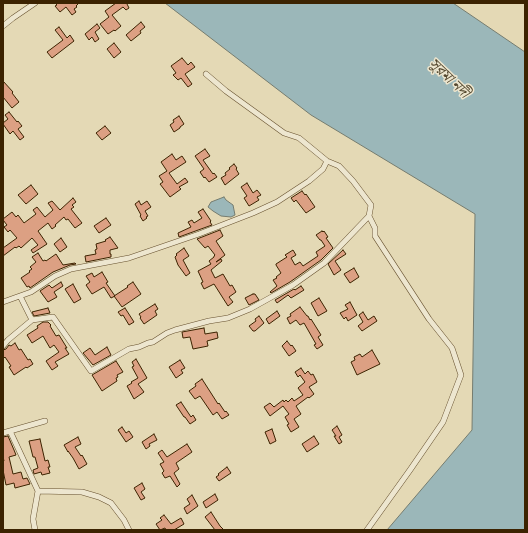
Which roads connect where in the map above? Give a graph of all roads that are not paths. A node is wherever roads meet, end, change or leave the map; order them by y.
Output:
1 (35, 3) edge
2 (3, 26) edge
3 (206, 74) dead end
4 (327, 161) junction
5 (369, 216) junction
6 (20, 296) junction
7 (3, 302) edge
8 (32, 320) junction
9 (3, 346) edge
10 (45, 421) dead end
11 (10, 431) junction
12 (3, 433) edge
13 (38, 491) junction
14 (35, 530) edge
15 (129, 530) edge
16 (367, 530) edge

1 - 2 street
3 - 4 street
4 - 5 street
4 - 6 street
5 - 8 street
5 - 16 street
6 - 7 street
6 - 8 street
8 - 9 street
10 - 11 street
11 - 12 street
11 - 13 street
13 - 14 street
13 - 15 street

